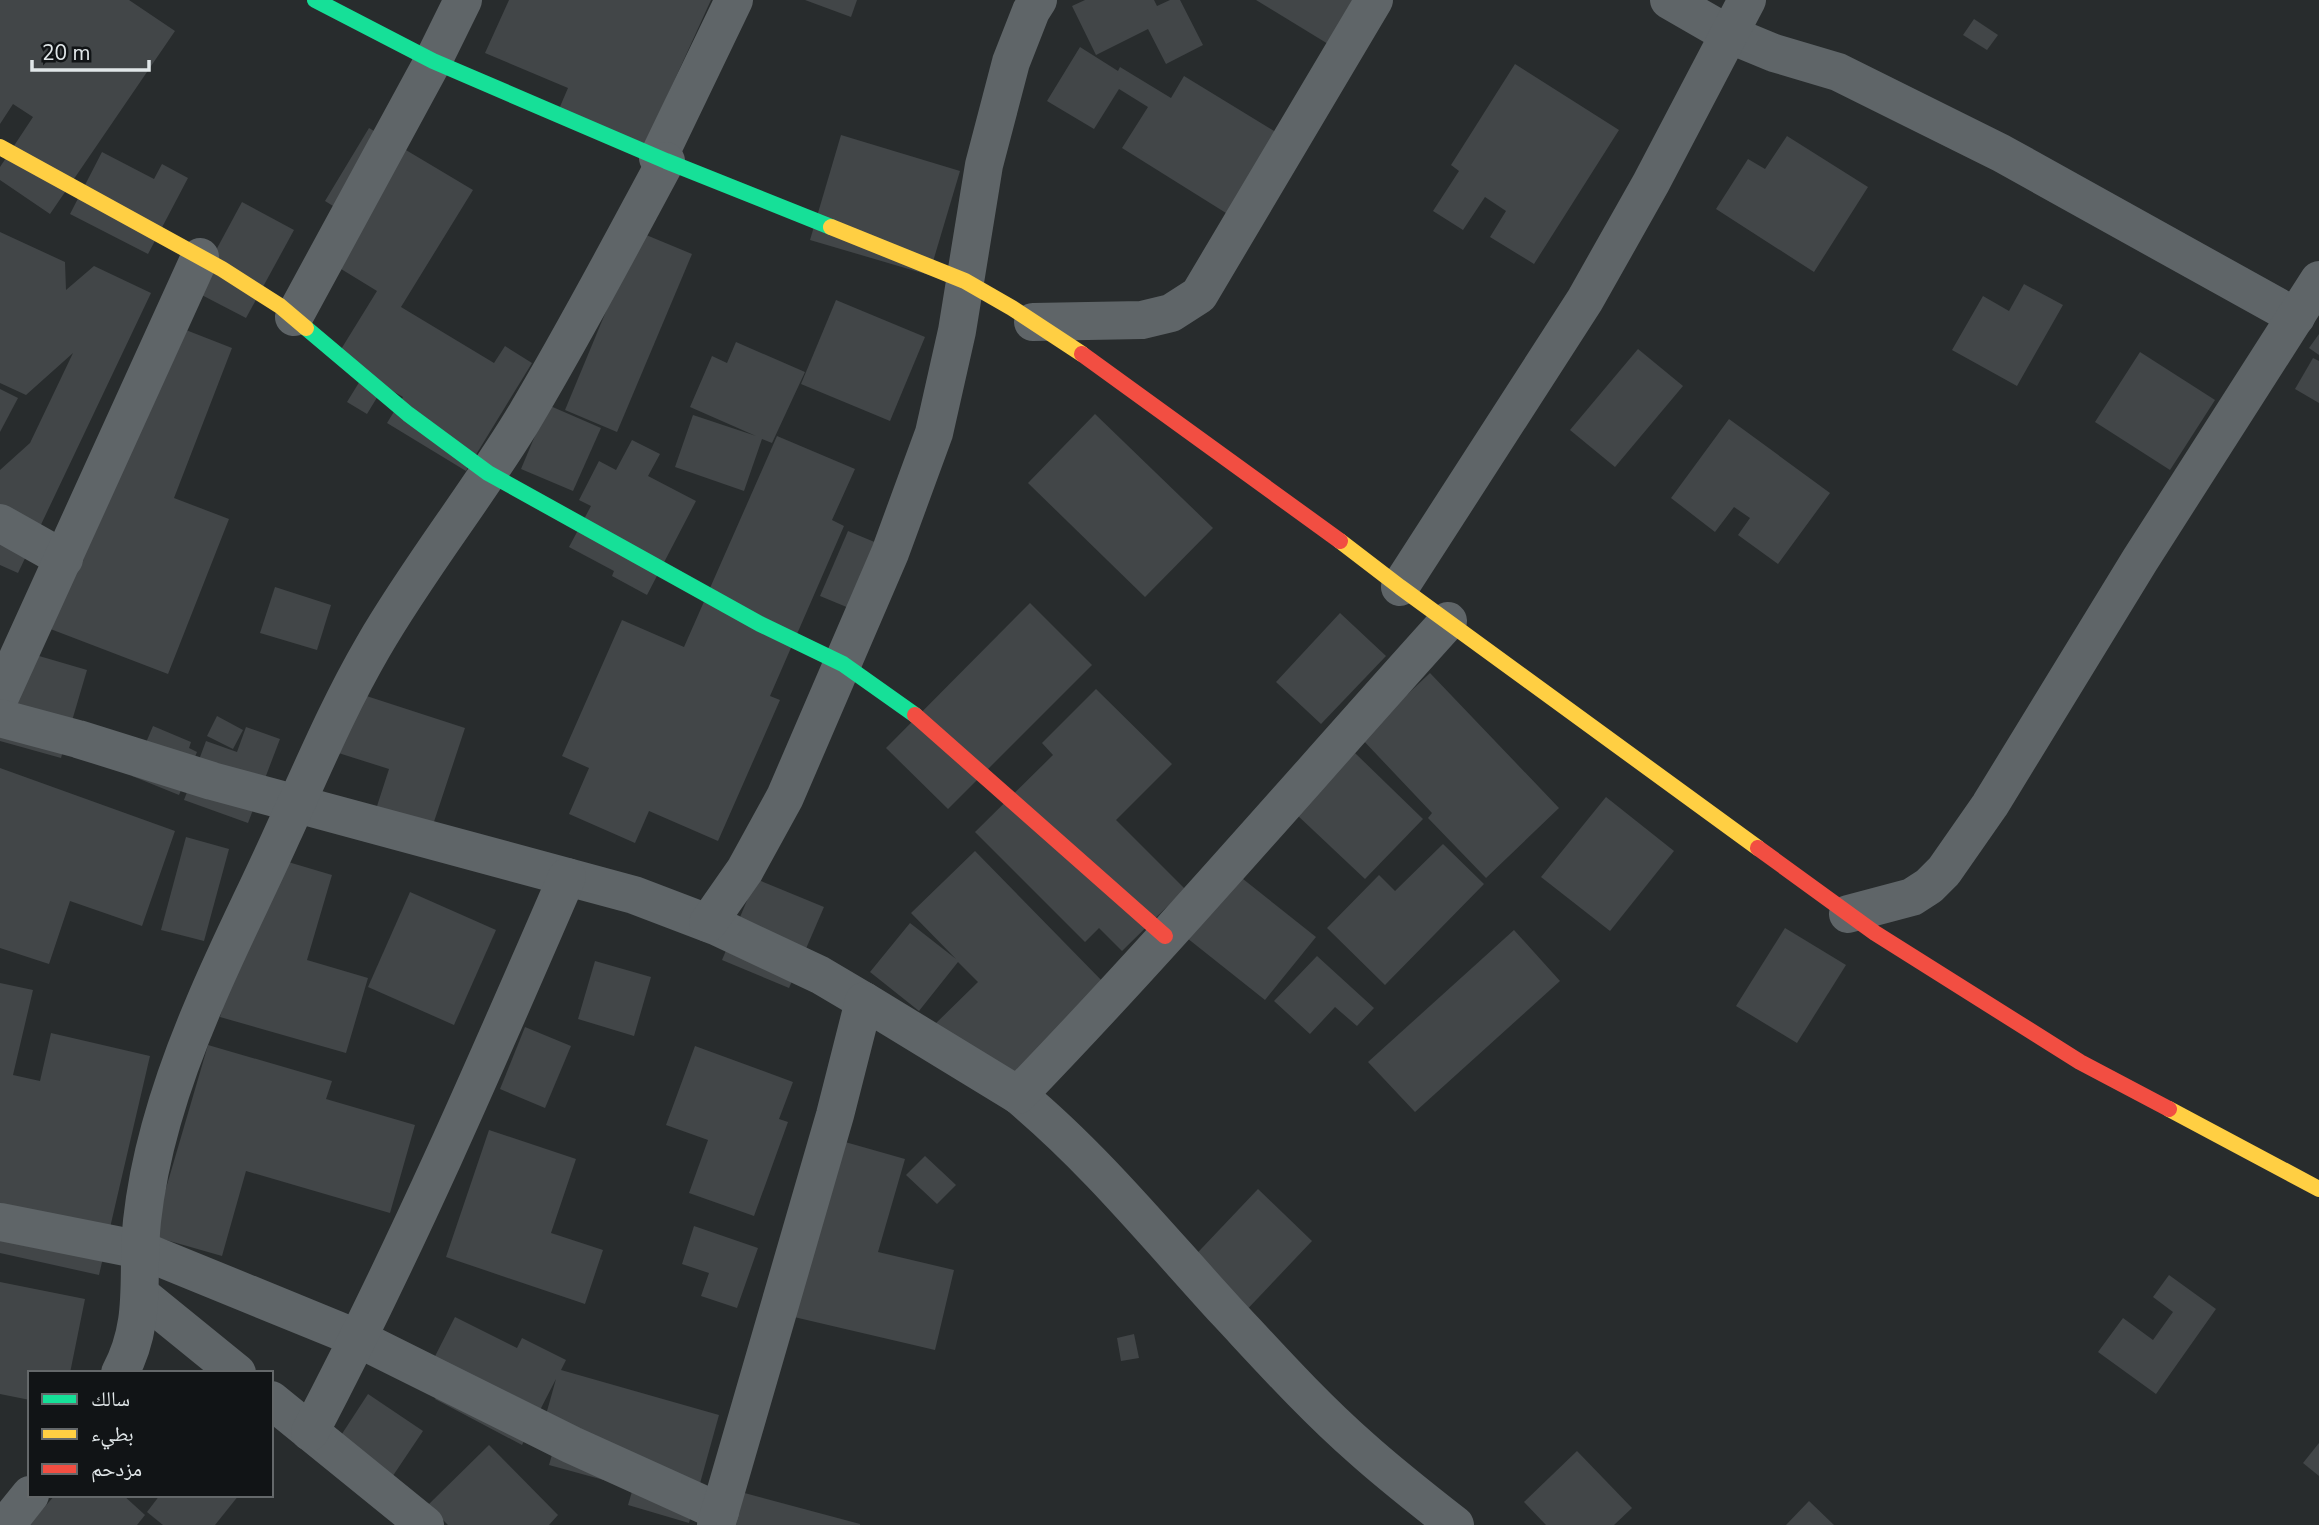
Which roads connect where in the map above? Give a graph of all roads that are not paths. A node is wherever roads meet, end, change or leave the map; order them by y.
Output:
1 (315, 0) edge
2 (463, 0) edge
3 (734, 0) edge
4 (1038, 0) edge
5 (1374, 0) edge
6 (1669, 0) edge
7 (1747, 0) edge
8 (1728, 34) junction
9 (433, 61) junction
10 (0, 147) edge
11 (662, 160) junction
12 (200, 257) junction
13 (2319, 280) edge
14 (965, 281) junction
15 (294, 317) junction
16 (2295, 317) junction
17 (1032, 322) junction
18 (488, 473) junction
19 (0, 523) edge
20 (64, 559) junction
21 (1400, 587) junction
22 (1448, 621) junction
23 (843, 664) junction
24 (0, 697) edge
25 (0, 718) edge
26 (297, 803) junction
27 (567, 877) junction
28 (1848, 914) junction
29 (708, 923) junction
30 (1165, 936) junction
31 (864, 1001) junction
32 (1018, 1095) junction
33 (2319, 1189) edge
34 (0, 1222) edge
35 (141, 1250) junction
36 (141, 1295) junction
37 (359, 1339) junction
38 (121, 1371) edge
39 (235, 1371) edge
40 (273, 1402) edge
41 (310, 1432) junction
42 (718, 1519) edge
43 (425, 1525) edge
44 (1455, 1525) edge

1 - 9 street
2 - 9 street
3 - 11 street
4 - 14 street
5 - 17 street
6 - 8 street
7 - 8 street
8 - 16 street
8 - 21 street
9 - 11 street
9 - 15 street
10 - 12 street
11 - 14 street
11 - 18 street
12 - 15 street
12 - 20 street
13 - 16 street
14 - 17 street
14 - 23 street
15 - 18 street
16 - 28 street
17 - 21 street
18 - 23 street
18 - 26 street
19 - 20 street
20 - 24 street
21 - 22 street
22 - 28 street
22 - 30 street
23 - 29 street
23 - 30 street
25 - 26 street
26 - 27 street
26 - 35 street
27 - 29 street
27 - 37 street
28 - 33 street
29 - 31 street
30 - 32 street
31 - 32 street
31 - 42 street
32 - 44 street
34 - 35 street
35 - 36 street
35 - 37 street
36 - 38 street
36 - 39 street
37 - 41 street
37 - 42 street
40 - 41 street
41 - 43 street

